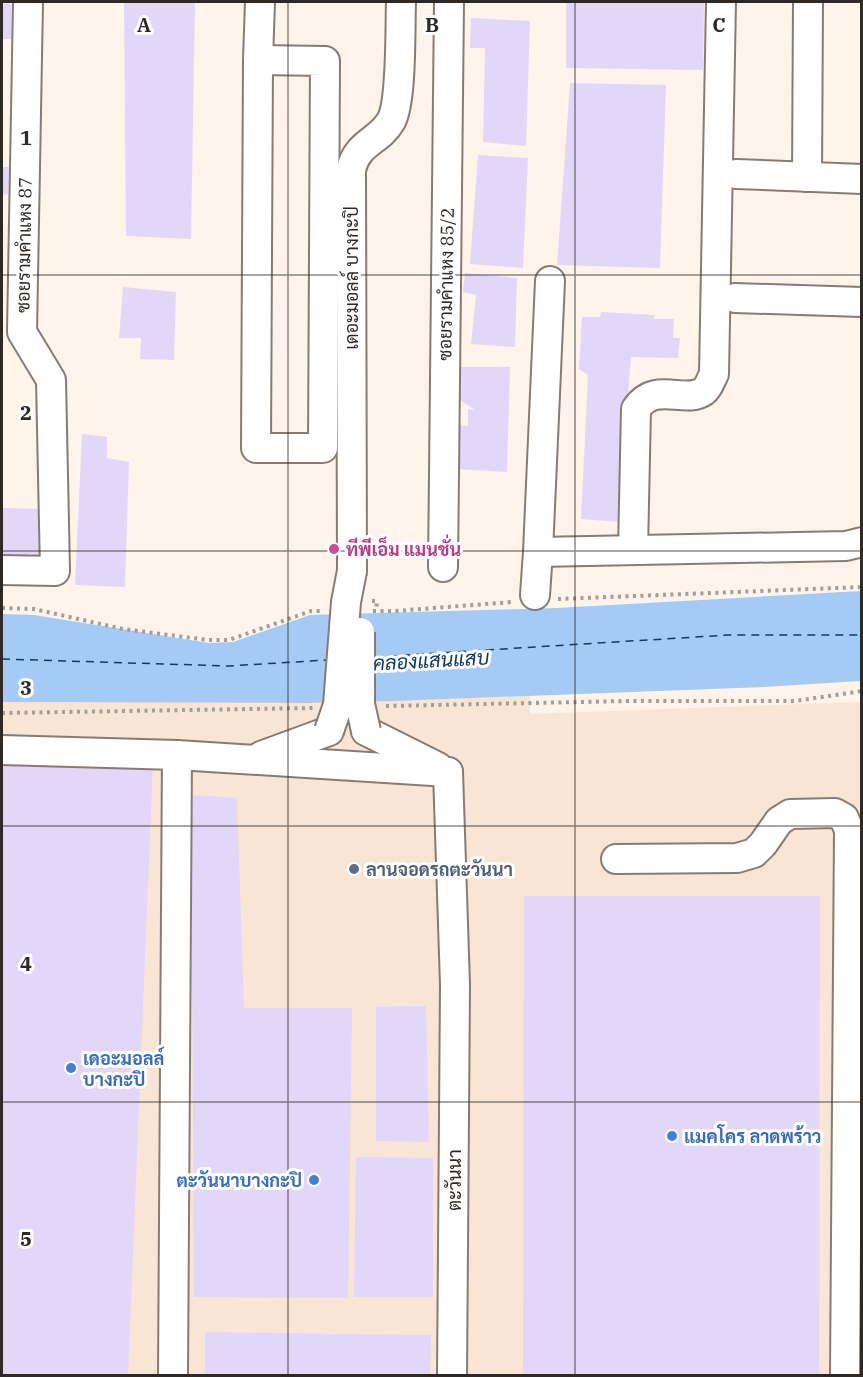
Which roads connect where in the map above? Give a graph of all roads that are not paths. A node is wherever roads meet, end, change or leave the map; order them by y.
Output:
1 (28, 2) edge
2 (260, 2) edge
3 (401, 2) edge
4 (449, 2) edge
5 (722, 2) edge
6 (808, 2) edge
7 (258, 60) junction
8 (736, 174) dead end
9 (807, 177) junction
10 (861, 179) edge
11 (549, 281) dead end
12 (735, 298) dead end
13 (861, 302) edge
14 (12, 329) edge
15 (861, 542) edge
16 (633, 550) junction
17 (538, 552) junction
18 (443, 567) dead end
19 (2, 570) edge
20 (352, 571) junction
21 (535, 599) road end
22 (2, 750) edge
23 (177, 755) junction
24 (251, 760) junction
25 (448, 772) junction
26 (616, 860) dead end
27 (173, 1376) edge
28 (452, 1376) edge
29 (845, 1376) edge

1 - 14 street, ซอยรามคำแหง 87
2 - 7 street
3 - 20 street, เดอะมอลล์ บางกะปิ
4 - 18 street, ซอยรามคำแหง 85/2
5 - 16 street
6 - 9 street
7 - 7 street
8 - 9 street
9 - 10 street
11 - 17 street
12 - 13 street
14 - 19 street, ซอยรามคำแหง 87
15 - 16 street
16 - 17 street
17 - 21 street
20 - 24 street, เดอะมอลล์ บางกะปิ, bridge
20 - 25 street, เดอะมอลล์ บางกะปิ, bridge
22 - 23 street
23 - 24 street
23 - 27 street
24 - 25 street
25 - 28 street, ตะวันนา
26 - 29 street

